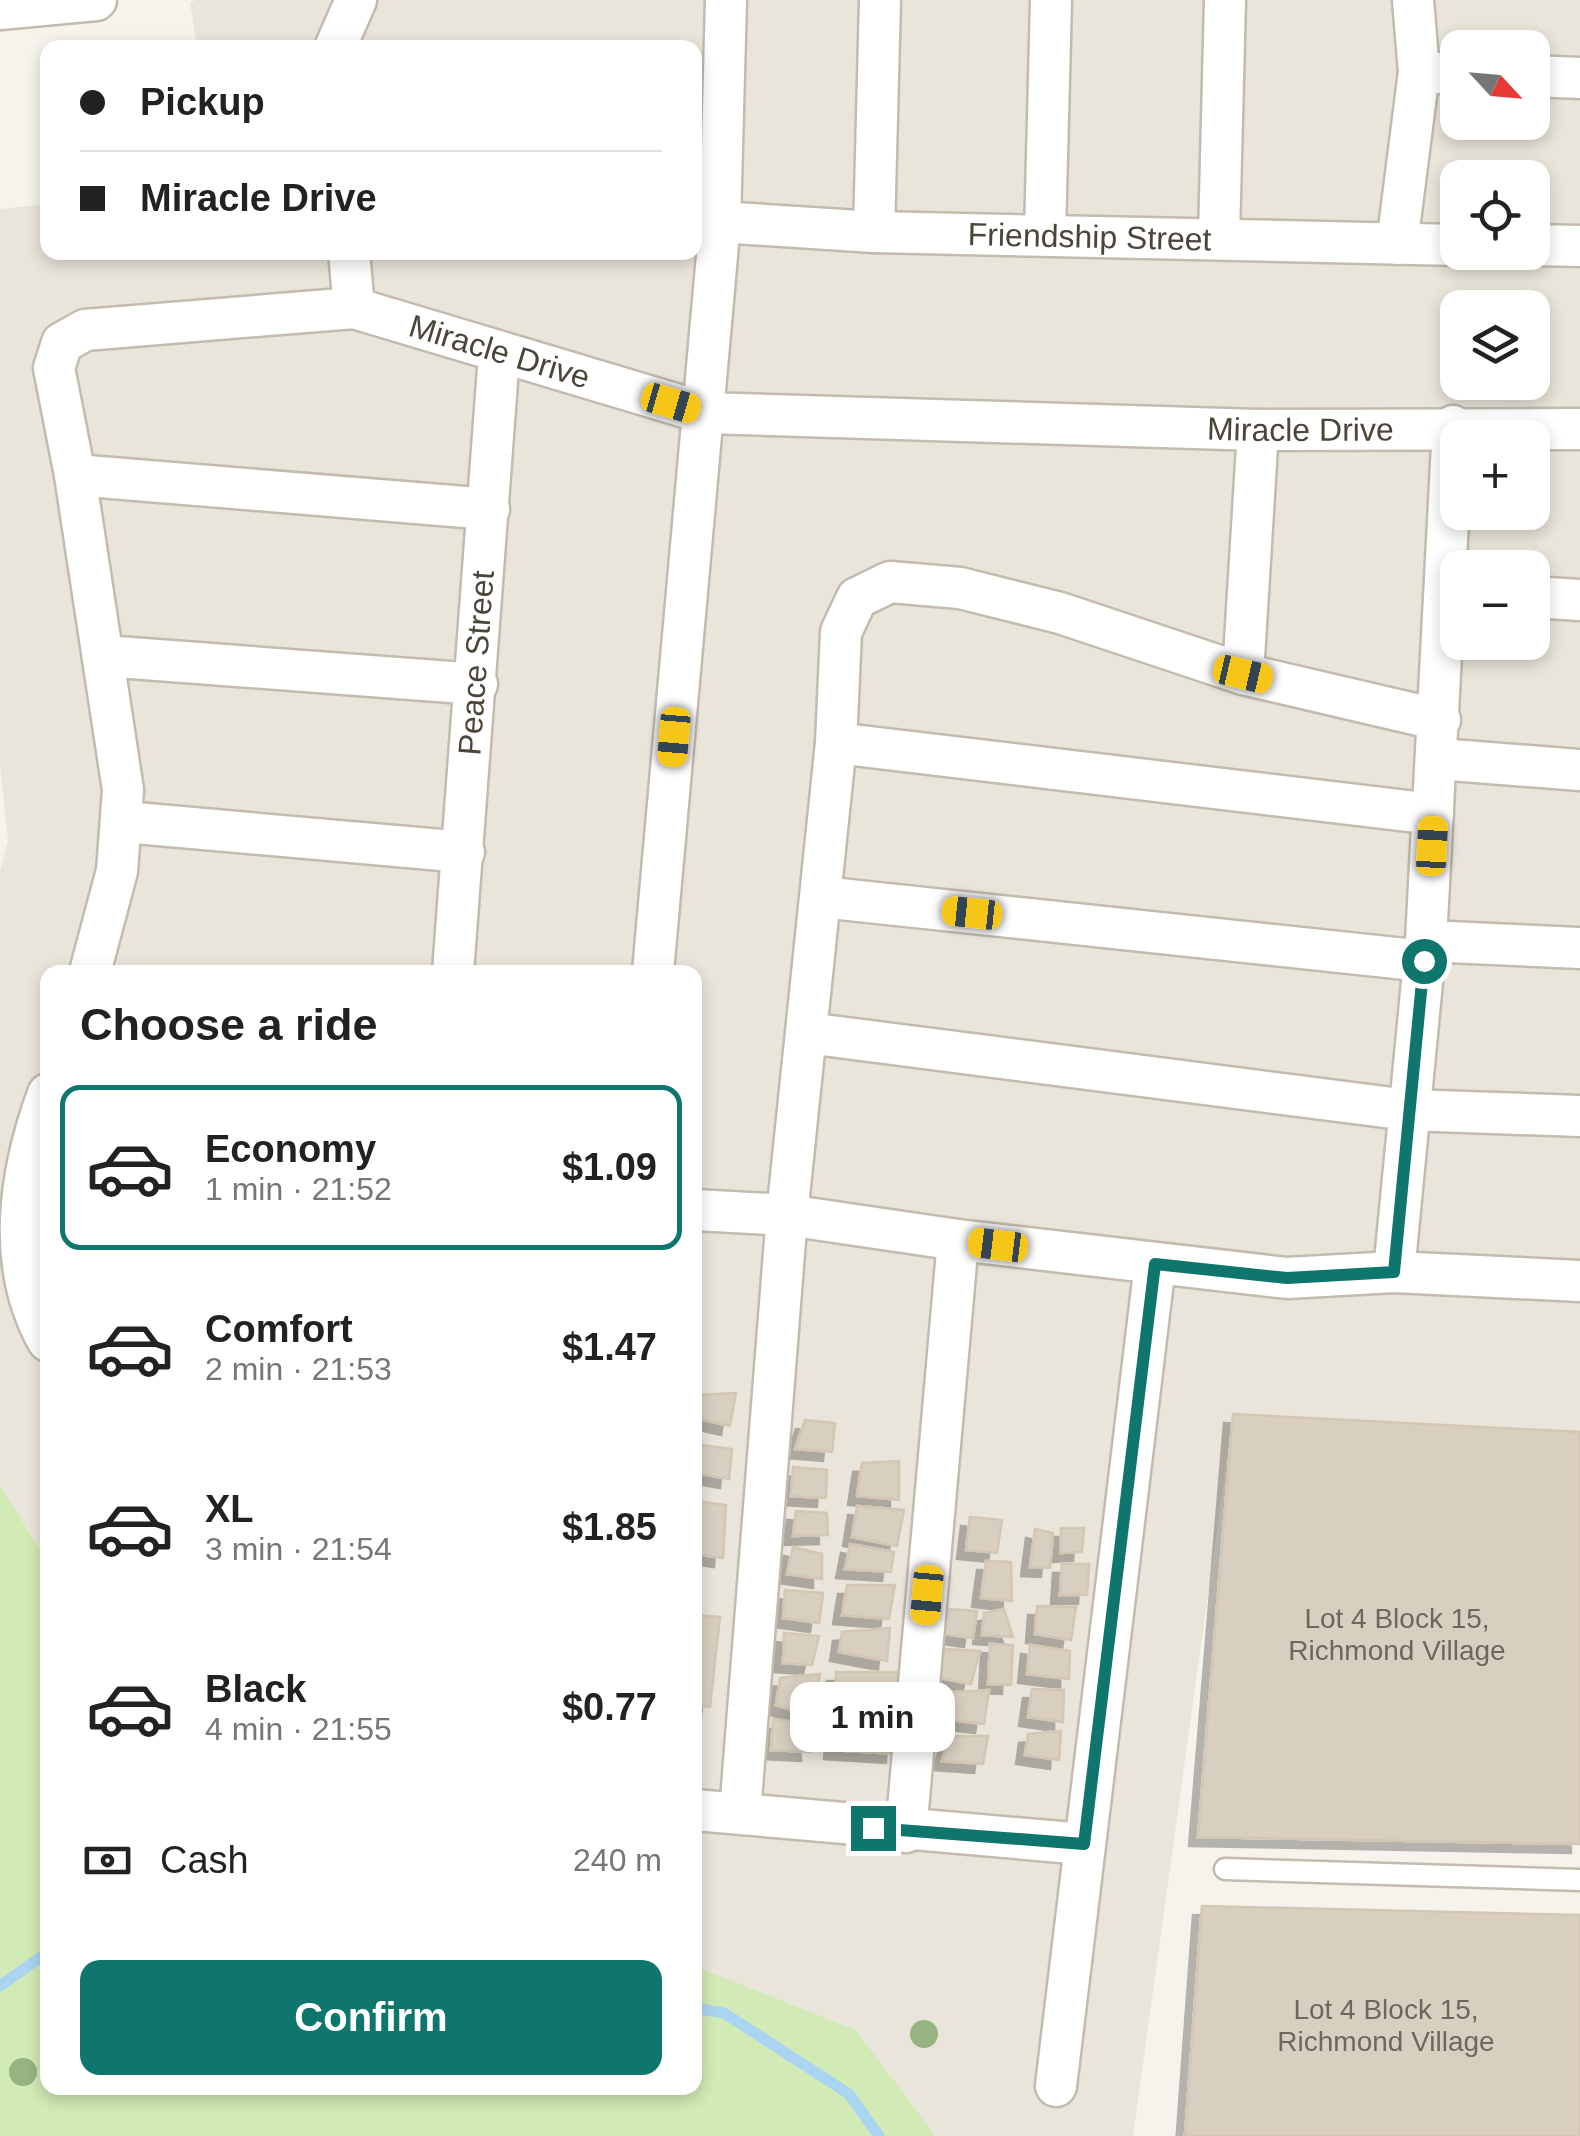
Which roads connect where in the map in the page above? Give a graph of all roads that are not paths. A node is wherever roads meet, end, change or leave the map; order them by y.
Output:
1 (96, 0) edge
2 (356, 0) edge
3 (726, 0) edge
4 (880, 0) edge
5 (1051, 0) edge
6 (1225, 0) edge
7 (1414, 0) edge
8 (0, 8) edge
9 (338, 40) edge
10 (1438, 73) edge
11 (1550, 77) edge
12 (1580, 78) edge
13 (720, 222) junction
14 (874, 232) junction
15 (1045, 234) junction
16 (1220, 237) junction
17 (1397, 244) junction
18 (1440, 244) edge
19 (1550, 246) edge
20 (1580, 246) edge
21 (350, 260) edge
22 (354, 308) junction
23 (498, 355) junction
24 (705, 413) junction
25 (1440, 426) edge
26 (1550, 428) edge
27 (1580, 429) edge
28 (1258, 430) junction
29 (75, 476) junction
30 (489, 509) junction
31 (1550, 599) edge
32 (1580, 600) edge
33 (104, 656) junction
34 (1446, 660) edge
35 (1243, 674) junction
36 (477, 684) junction
37 (1439, 740) junction
38 (836, 743) junction
39 (1580, 770) edge
40 (1433, 814) junction
41 (124, 822) junction
42 (464, 852) junction
43 (821, 898) junction
44 (1580, 948) edge
45 (1425, 951) junction
46 (92, 965) edge
47 (453, 965) edge
48 (654, 965) edge
49 (807, 1033) junction
50 (1408, 1110) junction
51 (1580, 1116) edge
52 (38, 1159) edge
53 (702, 1210) edge
54 (787, 1215) junction
55 (958, 1240) junction
56 (1155, 1264) junction
57 (1394, 1272) junction
58 (1580, 1282) edge
59 (40, 1325) edge
60 (702, 1810) edge
61 (740, 1813) junction
62 (906, 1832) junction
63 (1084, 1844) junction
64 (1225, 1869) dead end
65 (1580, 1880) edge
66 (1056, 2086) dead end

1 - 8 street
2 - 9 street
3 - 13 street
4 - 14 street
5 - 15 street
6 - 16 street
7 - 10 street
10 - 17 street
11 - 12 street
13 - 14 street, Friendship Street
13 - 24 street
14 - 15 street, Friendship Street
15 - 16 street, Friendship Street
16 - 17 street, Friendship Street
17 - 18 street, Friendship Street
19 - 20 street
21 - 22 street
22 - 23 street, Miracle Drive
22 - 29 street, Miracle Drive
23 - 24 street, Miracle Drive
23 - 30 street, Peace Street
24 - 28 street, Miracle Drive
24 - 48 street
25 - 28 street, Miracle Drive
26 - 27 street, Miracle Drive
28 - 35 street
29 - 30 street
29 - 33 street, Miracle Drive
30 - 36 street, Peace Street
31 - 32 street
33 - 36 street
33 - 41 street, Miracle Drive
34 - 37 street
35 - 37 street
35 - 38 street
36 - 42 street, Peace Street
37 - 39 street
37 - 40 street
38 - 40 street
38 - 43 street
40 - 45 street
41 - 42 street
41 - 46 street, Miracle Drive
42 - 47 street, Peace Street
43 - 45 street
43 - 49 street
44 - 45 street
45 - 50 street
49 - 50 street
49 - 54 street
50 - 51 street
50 - 57 street
52 - 59 street
53 - 54 street
54 - 55 street
54 - 61 street
55 - 56 street
55 - 62 street
56 - 57 street
56 - 63 street
57 - 58 street
60 - 61 street
61 - 62 street
62 - 63 street
63 - 66 street
64 - 65 lane

